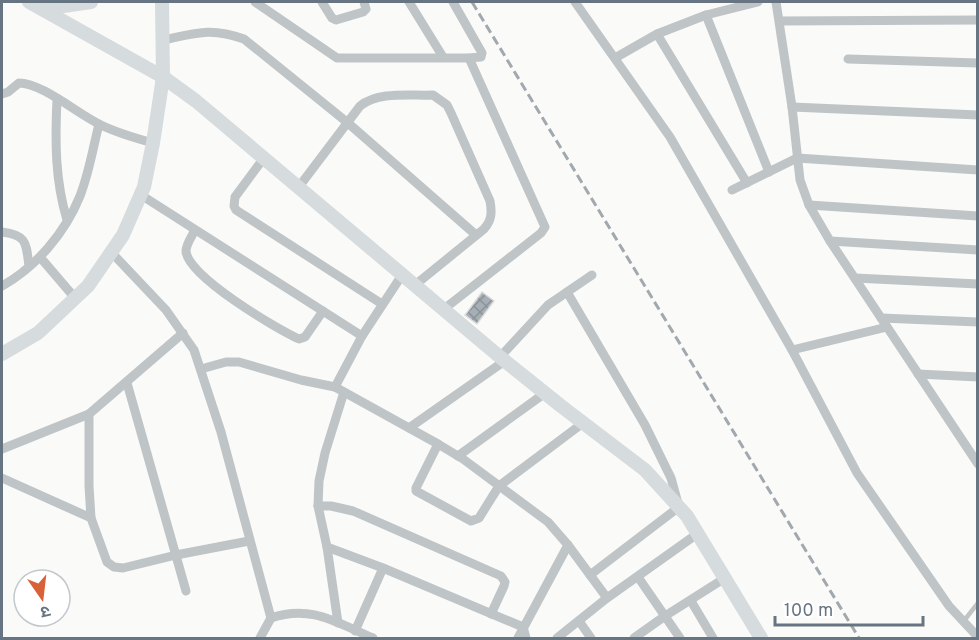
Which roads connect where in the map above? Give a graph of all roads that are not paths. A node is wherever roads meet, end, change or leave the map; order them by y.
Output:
1 (29, 2) edge
2 (91, 2) edge
3 (162, 2) edge
4 (255, 2) edge
5 (322, 2) edge
6 (364, 2) edge
7 (409, 2) edge
8 (453, 2) edge
9 (575, 2) edge
10 (756, 2) edge
11 (776, 2) edge
12 (43, 5) edge
13 (706, 15) junction
14 (978, 20) edge
15 (780, 21) junction
16 (657, 34) junction
17 (163, 39) junction
18 (444, 57) junction
19 (468, 58) junction
20 (615, 58) junction
21 (848, 59) dead end
22 (978, 63) edge
23 (163, 77) junction
24 (2, 93) edge
25 (57, 99) junction
26 (792, 107) junction
27 (978, 116) edge
28 (348, 123) junction
29 (99, 124) junction
30 (153, 143) junction
31 (797, 158) junction
32 (263, 159) junction
33 (978, 170) edge
34 (770, 172) junction
35 (747, 183) junction
36 (298, 188) junction
37 (732, 190) dead end
38 (141, 195) junction
39 (809, 205) junction
40 (978, 216) edge
41 (67, 220) junction
42 (195, 230) junction
43 (2, 232) edge
44 (476, 235) junction
45 (830, 241) junction
46 (978, 250) edge
47 (111, 252) junction
48 (40, 256) junction
49 (29, 266) junction
50 (402, 275) junction
51 (592, 275) dead end
52 (855, 278) junction
53 (978, 284) edge
54 (415, 285) junction
55 (2, 286) edge
56 (567, 292) junction
57 (75, 298) junction
58 (382, 304) junction
59 (444, 309) junction
60 (323, 311) junction
61 (881, 318) junction
62 (978, 322) edge
63 (887, 327) junction
64 (183, 333) junction
65 (362, 336) junction
66 (792, 350) junction
67 (2, 354) edge
68 (503, 358) junction
69 (201, 369) junction
70 (918, 374) junction
71 (978, 377) edge
72 (127, 383) junction
73 (335, 387) junction
74 (344, 392) junction
75 (544, 393) junction
76 (89, 414) junction
77 (583, 423) junction
78 (408, 428) junction
79 (438, 444) junction
80 (2, 449) edge
81 (458, 456) junction
82 (978, 464) edge
83 (2, 478) edge
84 (499, 486) junction
85 (318, 506) junction
86 (679, 507) junction
87 (91, 518) junction
88 (697, 534) junction
89 (249, 541) junction
90 (568, 545) junction
91 (327, 547) junction
92 (176, 555) junction
93 (383, 568) junction
94 (590, 575) junction
95 (638, 577) junction
96 (725, 579) junction
97 (186, 591) dead end
98 (607, 598) junction
99 (691, 601) junction
100 (978, 603) edge
101 (491, 614) junction
102 (664, 616) junction
103 (271, 618) junction
104 (579, 621) junction
105 (963, 622) junction
106 (338, 623) junction
107 (523, 627) junction
108 (355, 631) junction
109 (756, 637) edge
110 (978, 637) edge
111 (635, 638) edge
112 (260, 639) edge
113 (373, 639) edge
114 (518, 639) edge
115 (526, 639) edge
116 (557, 639) edge
117 (591, 639) edge
118 (680, 639) edge
119 (713, 639) edge

1 - 12 street
2 - 12 street
3 - 17 street
4 - 18 street
5 - 6 street
7 - 18 street
8 - 19 street
9 - 20 street
10 - 13 street
11 - 15 street
12 - 23 street
13 - 16 street
13 - 34 street
14 - 15 street
15 - 26 street
16 - 20 street
16 - 35 street
17 - 23 street
17 - 28 street
18 - 19 street
19 - 59 street
20 - 66 street
21 - 22 street
23 - 30 street
23 - 32 street
24 - 25 street
25 - 29 street
25 - 41 street
26 - 27 street
26 - 31 street
28 - 36 street
28 - 44 street
28 - 44 street
29 - 30 street
29 - 41 street
30 - 38 street
31 - 33 street
31 - 34 street
31 - 39 street
32 - 36 street
32 - 58 street
34 - 35 street
35 - 37 street
36 - 50 street
38 - 42 street
38 - 47 street
39 - 40 street
39 - 45 street
41 - 48 street
42 - 60 street
42 - 60 street
43 - 49 street
44 - 54 street
45 - 46 street
45 - 52 street
47 - 57 street
47 - 64 street
48 - 49 street
48 - 57 street
49 - 55 street
50 - 54 street
50 - 58 street
51 - 56 street
52 - 53 street
52 - 61 street
54 - 59 street
56 - 68 street
56 - 86 street
57 - 67 street
58 - 65 street
59 - 68 street
60 - 65 street
61 - 62 street
61 - 63 street
63 - 66 street
63 - 70 street
64 - 69 street
64 - 72 street
65 - 73 street
66 - 105 street
68 - 75 street
68 - 78 street
69 - 73 street
69 - 89 street
70 - 71 street
70 - 82 street
72 - 76 street
72 - 92 street
73 - 74 street
74 - 78 street
74 - 85 street
75 - 77 street
75 - 81 street
76 - 80 street
76 - 87 street
77 - 84 street
77 - 86 street
78 - 79 street
79 - 81 street
79 - 84 street
81 - 84 street
83 - 87 street
84 - 90 street
85 - 91 street
85 - 101 street
86 - 88 street
86 - 94 street
87 - 92 street
88 - 95 street
88 - 96 street
89 - 92 street
89 - 103 street
90 - 94 street
90 - 107 street
91 - 93 street
91 - 106 street
92 - 97 street
93 - 101 street
93 - 108 street
94 - 98 street
95 - 98 street
95 - 102 street
96 - 99 street
96 - 109 street
98 - 104 street
99 - 102 street
99 - 119 street
100 - 105 lane
101 - 107 street
102 - 111 street
102 - 118 street
103 - 106 street
103 - 112 street
104 - 116 street
104 - 117 street
105 - 110 street
106 - 108 street
107 - 114 street
107 - 115 street
108 - 113 street

